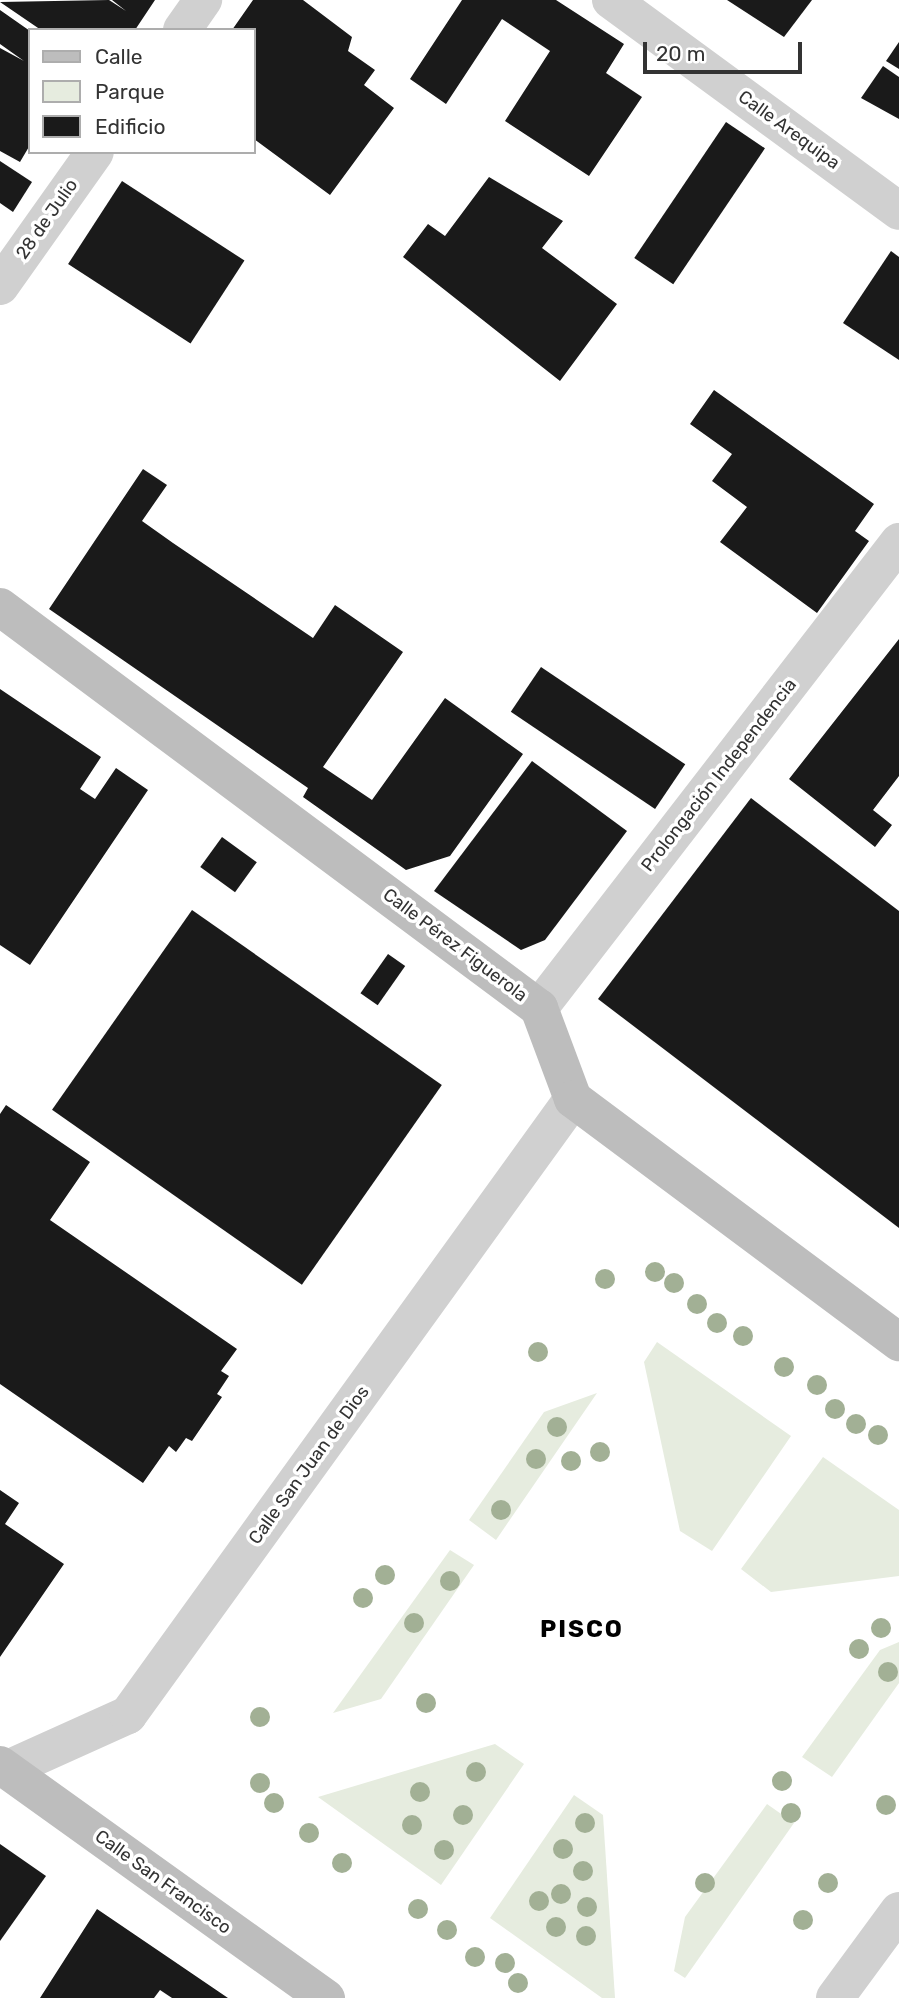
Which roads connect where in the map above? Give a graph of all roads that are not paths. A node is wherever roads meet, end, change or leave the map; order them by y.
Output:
1 (203, 0) edge
2 (611, 0) edge
3 (183, 28) edge
4 (94, 154) edge
5 (899, 211) edge
6 (0, 286) edge
7 (899, 542) edge
8 (0, 607) edge
9 (539, 1008) junction
10 (573, 1099) junction
11 (899, 1342) edge
12 (2, 1771) edge
13 (899, 1911) edge
14 (326, 1998) edge
15 (835, 1998) edge

1 - 3 street
2 - 5 street, Calle Arequipa
4 - 6 street, 28 de Julio
7 - 9 street, Prolongación Independencia
8 - 9 main road, Calle Pérez Figuerola
9 - 10 main road, Calle Pérez Figuerola
10 - 11 main road
10 - 12 street, Calle San Juan de Dios
12 - 14 main road, Calle San Francisco
13 - 15 street

